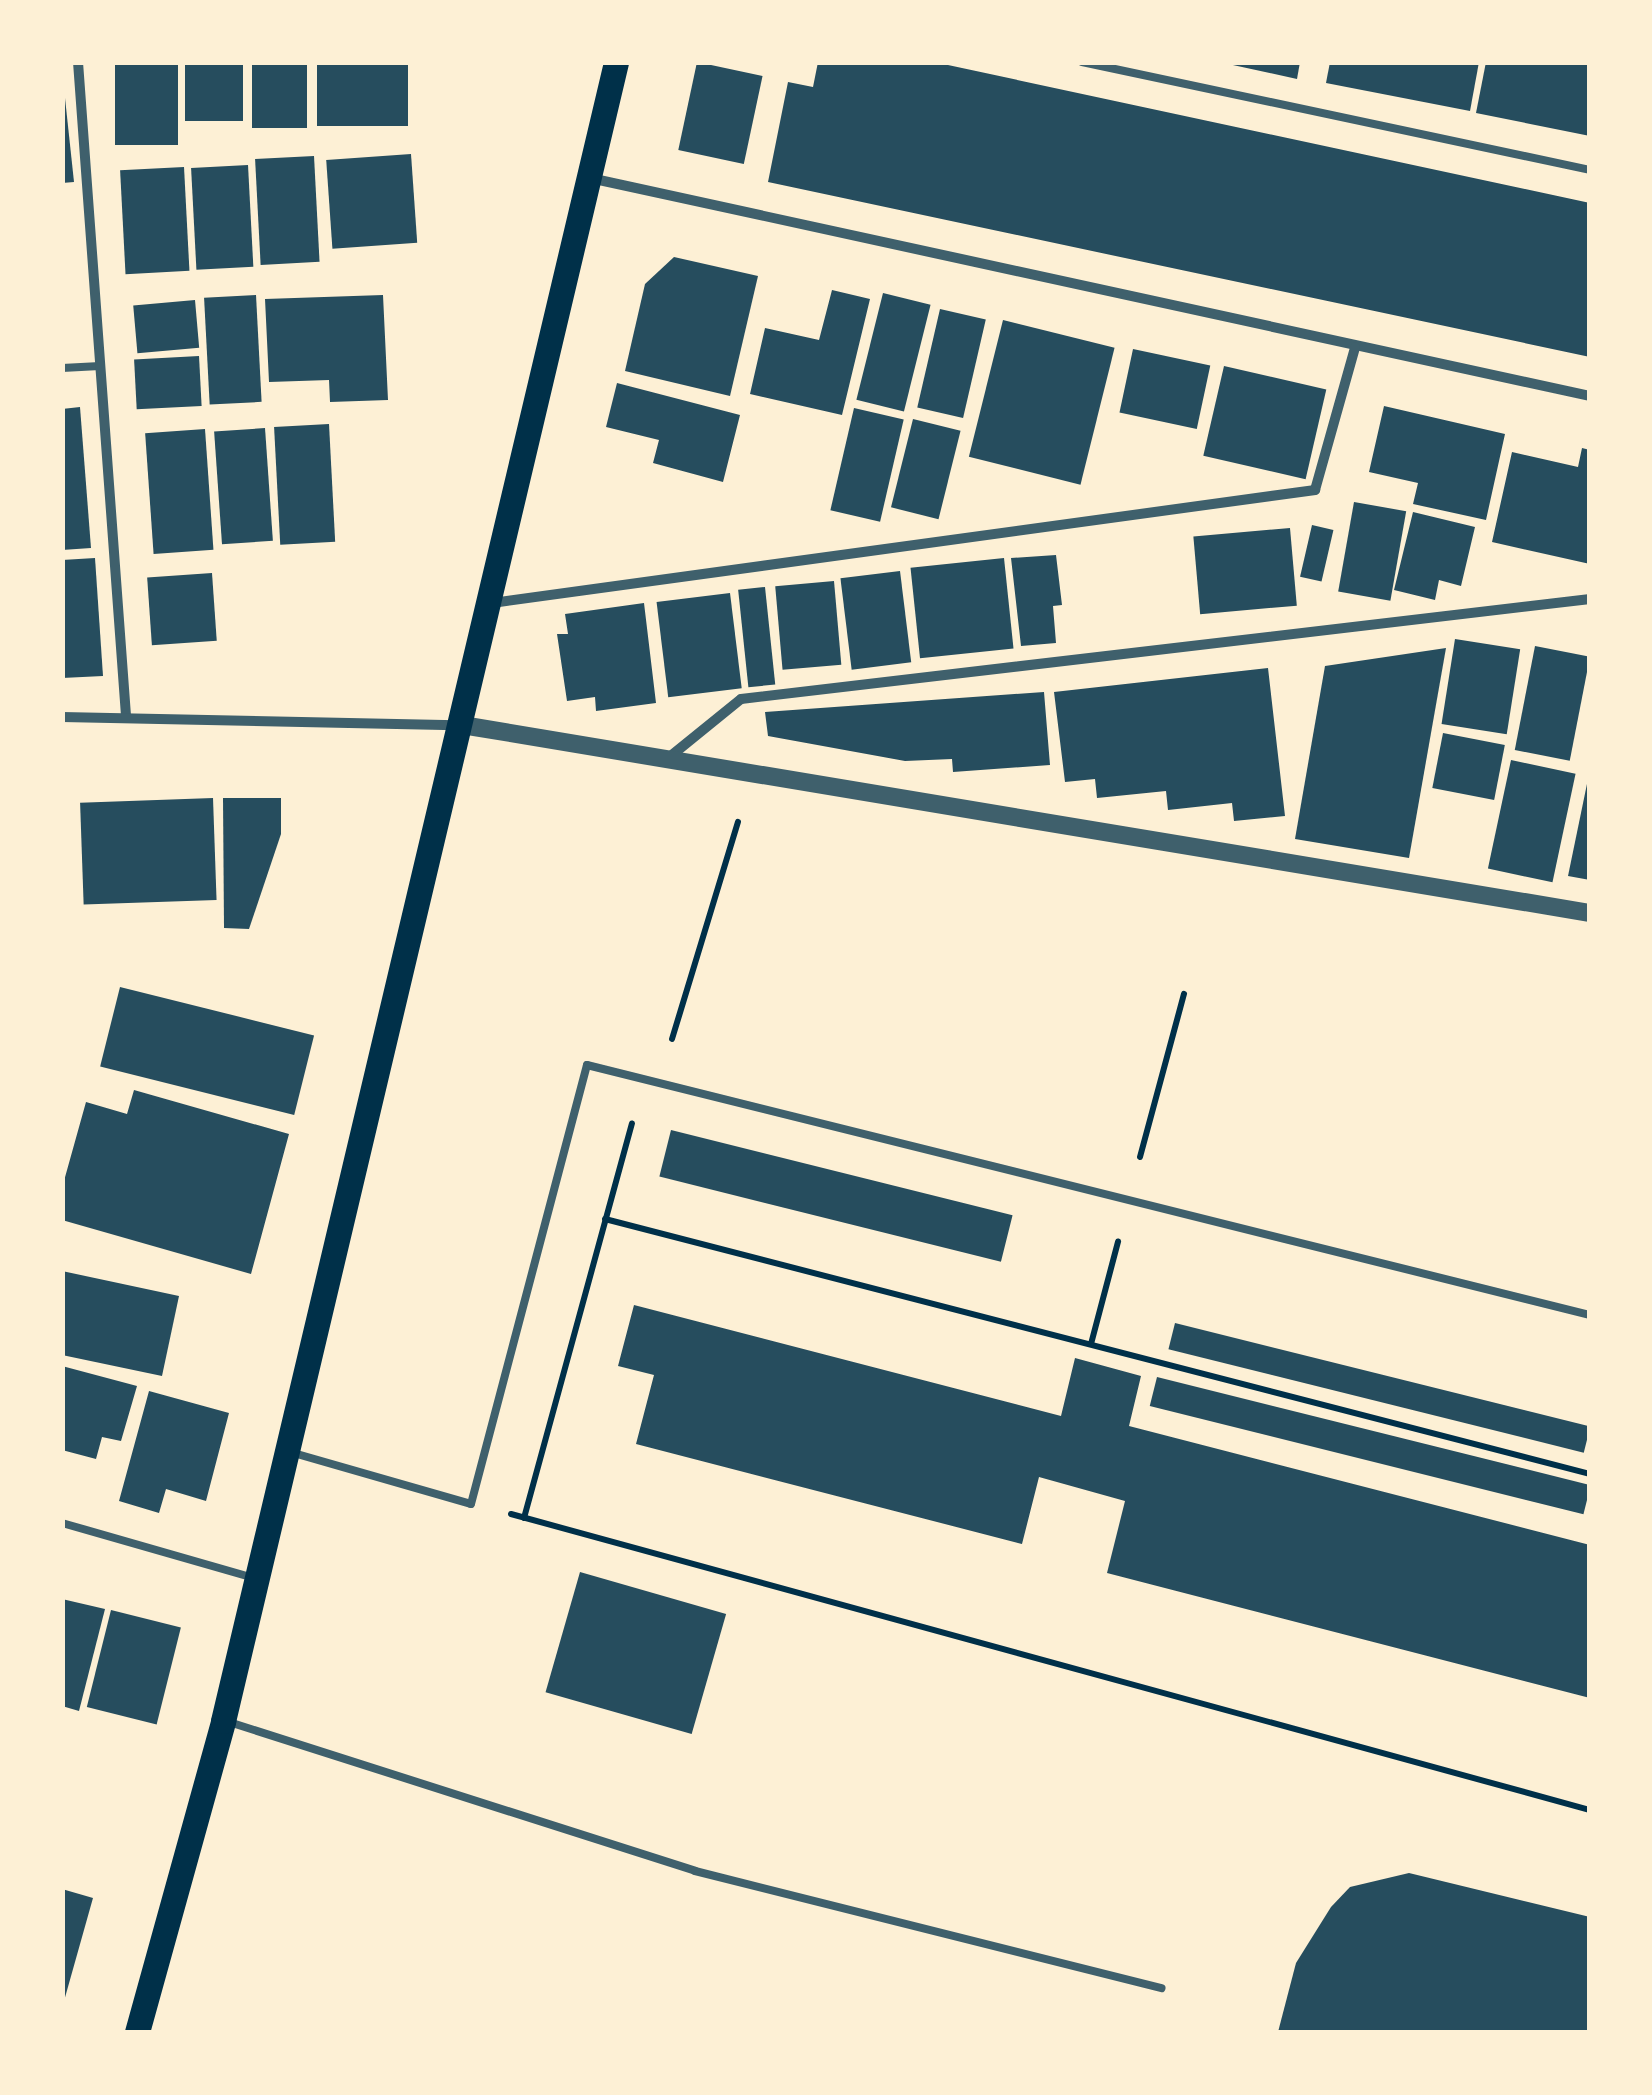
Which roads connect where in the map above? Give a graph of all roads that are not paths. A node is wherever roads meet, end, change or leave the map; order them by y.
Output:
1 (78, 62) edge
2 (616, 62) edge
3 (1082, 62) edge
4 (1590, 170) edge
5 (589, 177) junction
6 (1355, 348) junction
7 (100, 366) junction
8 (62, 368) edge
9 (1590, 396) edge
10 (1590, 599) edge
11 (491, 603) junction
12 (126, 716) junction
13 (62, 717) edge
14 (462, 725) junction
15 (666, 759) junction
16 (1590, 913) edge
17 (1590, 1315) edge
18 (286, 1451) junction
19 (62, 1523) edge
20 (257, 1579) junction
21 (223, 1720) junction
22 (1162, 1988) dead end
23 (137, 2032) edge

1 - 7 street
2 - 5 main road
3 - 4 lane
5 - 6 street
5 - 11 main road
6 - 9 street
6 - 11 street
7 - 8 lane
7 - 12 street
10 - 15 street
11 - 14 main road
12 - 13 street
12 - 14 street
14 - 15 street
14 - 18 main road
15 - 16 street
17 - 18 lane
18 - 20 main road
19 - 20 lane
20 - 21 main road
21 - 22 lane
21 - 23 main road

